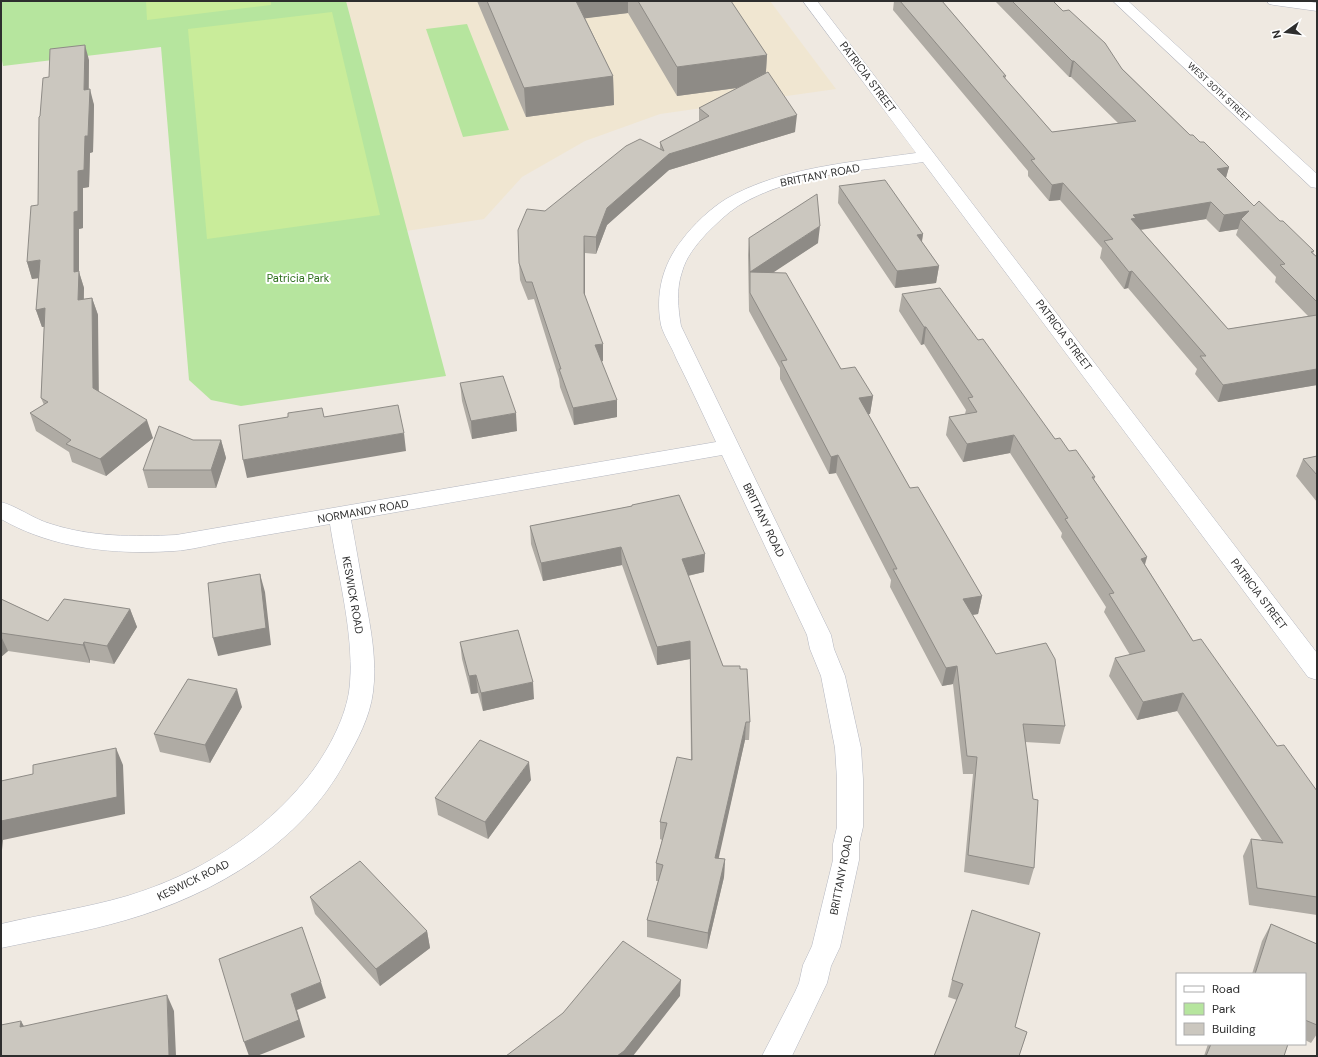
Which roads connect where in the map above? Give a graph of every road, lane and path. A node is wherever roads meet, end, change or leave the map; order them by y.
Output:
1 (810, 1) edge
2 (1120, 1) edge
3 (1274, 1) edge
4 (1317, 7) edge
5 (928, 156) junction
6 (1317, 183) edge
7 (729, 447) junction
8 (1, 509) edge
9 (339, 515) junction
10 (1317, 670) edge
11 (1, 936) edge
12 (777, 1056) edge

1 - 5 street, PATRICIA STREET
2 - 6 street, WEST 30TH STREET
3 - 4 street
5 - 7 street, BRITTANY ROAD
5 - 10 street, PATRICIA STREET
7 - 9 street, NORMANDY ROAD
7 - 12 street, BRITTANY ROAD
8 - 9 street, NORMANDY ROAD
9 - 11 street, KESWICK ROAD

